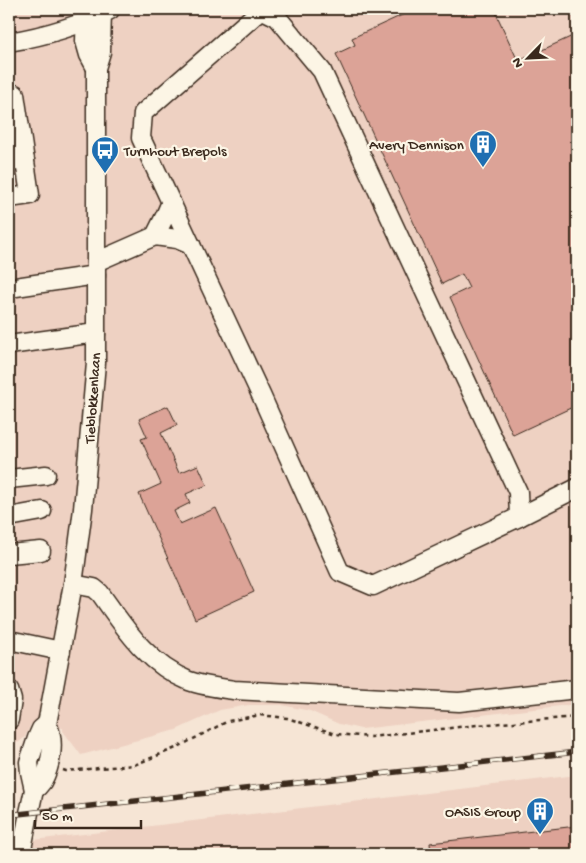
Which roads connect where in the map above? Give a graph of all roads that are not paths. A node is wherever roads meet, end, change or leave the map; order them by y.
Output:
1 (262, 9) edge
2 (98, 12) edge
3 (9, 42) edge
4 (9, 94) edge
5 (14, 128) edge
6 (17, 161) edge
7 (9, 198) edge
8 (170, 202) junction
9 (155, 236) junction
10 (191, 245) junction
11 (96, 268) junction
12 (9, 288) edge
13 (96, 333) junction
14 (9, 345) edge
15 (46, 475) dead end
16 (9, 480) edge
17 (577, 488) edge
18 (42, 511) dead end
19 (519, 516) junction
20 (9, 517) edge
21 (41, 551) dead end
22 (9, 554) edge
23 (73, 584) junction
24 (9, 640) edge
25 (61, 651) junction
26 (577, 689) edge
27 (9, 690) edge
28 (9, 720) edge
29 (21, 854) edge

1 - 8 street
1 - 19 street
2 - 3 street
2 - 11 street, Tieblokkenlaan
4 - 5 street
5 - 6 street
6 - 7 street
8 - 9 street
8 - 10 street
9 - 10 street
9 - 11 street
10 - 19 street
11 - 12 street
11 - 13 street, Tieblokkenlaan
13 - 14 street
13 - 23 street, Tieblokkenlaan
15 - 16 street
17 - 19 street
18 - 20 street
21 - 22 street
23 - 25 street, Tieblokkenlaan
23 - 26 street
24 - 25 street
25 - 29 street, Tieblokkenlaan
27 - 28 street

